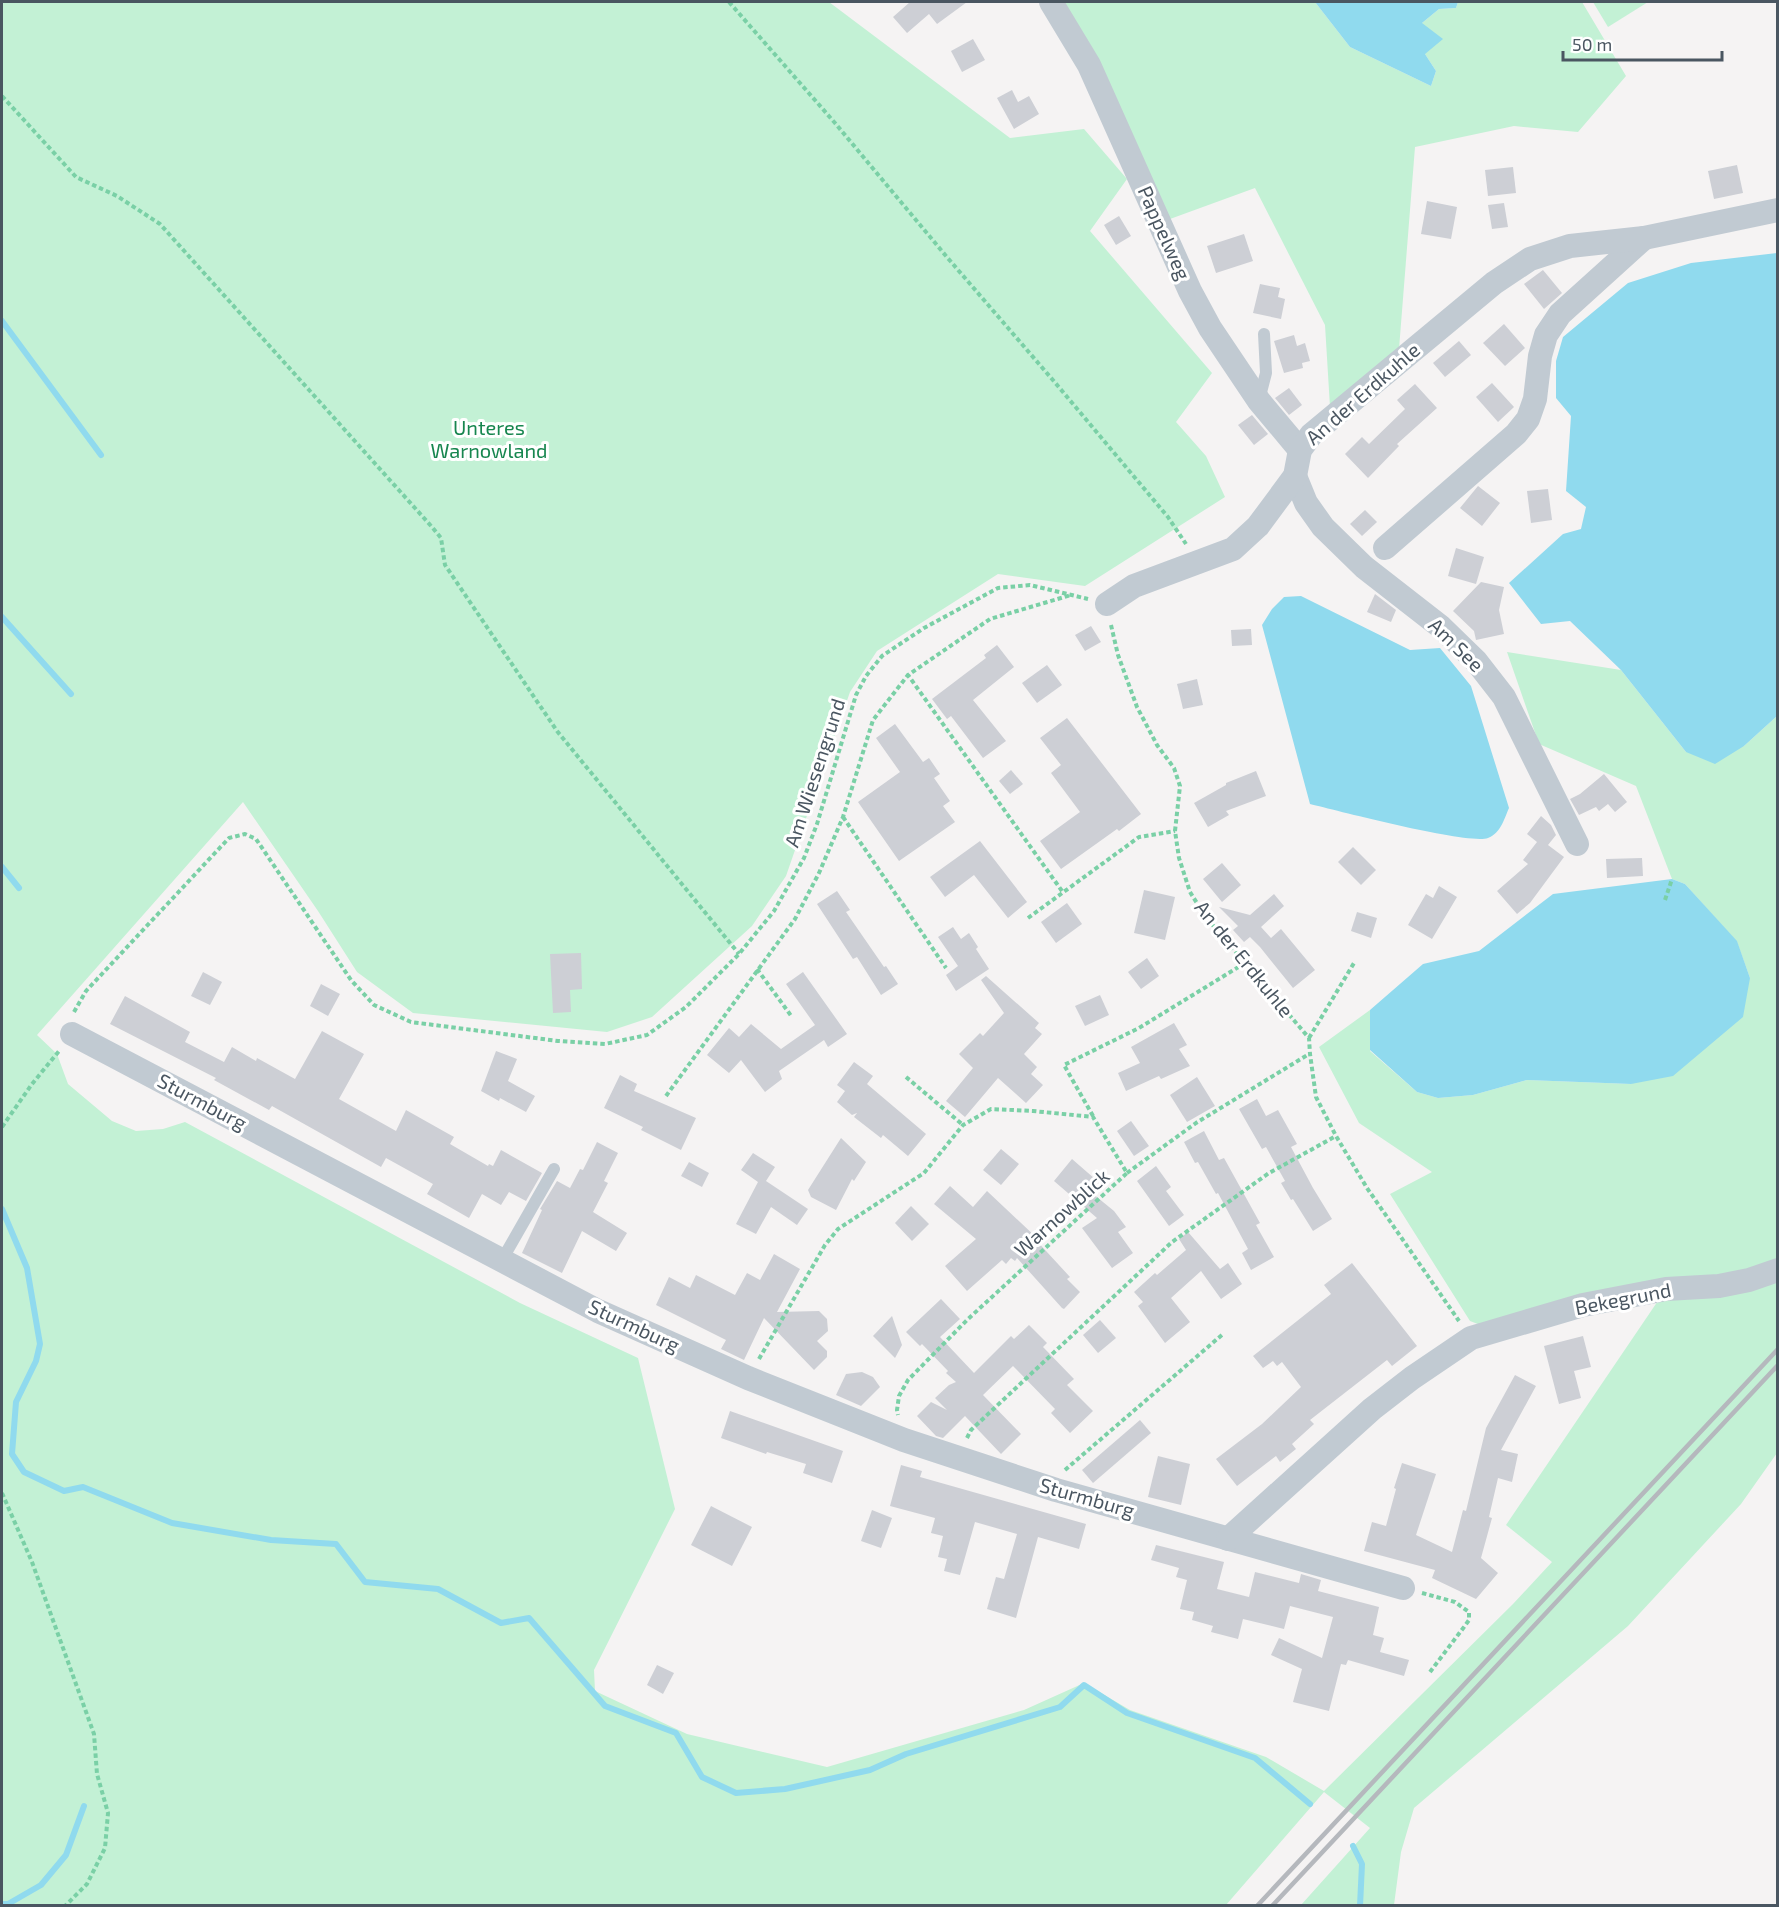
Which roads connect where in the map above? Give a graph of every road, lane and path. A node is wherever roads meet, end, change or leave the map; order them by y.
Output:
1 (729, 2) edge
2 (1051, 2) edge
3 (2, 96) edge
4 (1778, 210) edge
5 (1644, 238) junction
6 (1264, 334) dead end
7 (1259, 401) junction
8 (1300, 450) junction
9 (1295, 476) junction
10 (1386, 548) dead end
11 (1198, 562) junction
12 (1071, 594) junction
13 (1107, 604) junction
14 (908, 675) junction
15 (843, 816) junction
16 (1175, 831) junction
17 (1577, 844) dead end
18 (1672, 879) dead end
19 (1062, 891) junction
20 (1665, 900) dead end
21 (1028, 918) dead end
22 (739, 954) junction
23 (1245, 963) junction
24 (1354, 963) dead end
25 (946, 968) dead end
26 (757, 969) junction
27 (792, 1017) dead end
28 (72, 1034) junction
29 (1309, 1038) junction
30 (1310, 1054) junction
31 (906, 1077) dead end
32 (666, 1096) dead end
33 (1093, 1117) junction
34 (963, 1125) junction
35 (2, 1127) edge
36 (1336, 1136) junction
37 (554, 1170) dead end
38 (1127, 1173) junction
39 (502, 1260) junction
40 (1778, 1270) edge
41 (1223, 1334) dead end
42 (1471, 1338) junction
43 (748, 1378) junction
44 (903, 1440) junction
45 (956, 1457) junction
46 (1056, 1490) junction
47 (2, 1493) edge
48 (1228, 1539) junction
49 (1403, 1588) joint
50 (1430, 1672) dead end
51 (65, 1905) edge

1 - 11 path
2 - 7 street, Pappelweg
3 - 22 path
4 - 5 street, An der Erdkuhle
5 - 8 street, An der Erdkuhle
5 - 10 street
6 - 7 lane
7 - 8 street, Pappelweg
8 - 9 street, An der Erdkuhle
9 - 11 street, An der Erdkuhle
9 - 17 street, Am See
11 - 13 street, An der Erdkuhle
12 - 13 path, Am Wiesengrund
12 - 14 path
12 - 22 path, Am Wiesengrund
13 - 16 path, An der Erdkuhle
14 - 15 path
14 - 19 path
15 - 25 path
15 - 26 path
16 - 19 path
16 - 23 path, An der Erdkuhle
18 - 20 path
19 - 21 path
22 - 28 path, Am Wiesengrund
23 - 29 path, An der Erdkuhle
23 - 33 path, Warnowblick
24 - 29 path
26 - 27 path
26 - 32 path
28 - 35 path
28 - 39 street, Sturmburg
29 - 30 path
30 - 36 path
30 - 38 path
31 - 34 path
33 - 34 path
33 - 38 path, Warnowblick
34 - 43 path
36 - 42 path
36 - 45 path
37 - 39 lane
38 - 44 path, Warnowblick
39 - 43 street, Sturmburg
40 - 42 street, Bekegrund
41 - 46 path
42 - 48 street
43 - 44 street, Sturmburg
44 - 45 street, Sturmburg
45 - 46 street, Sturmburg
46 - 48 street, Sturmburg
47 - 51 path
48 - 49 street, Sturmburg
49 - 50 path

